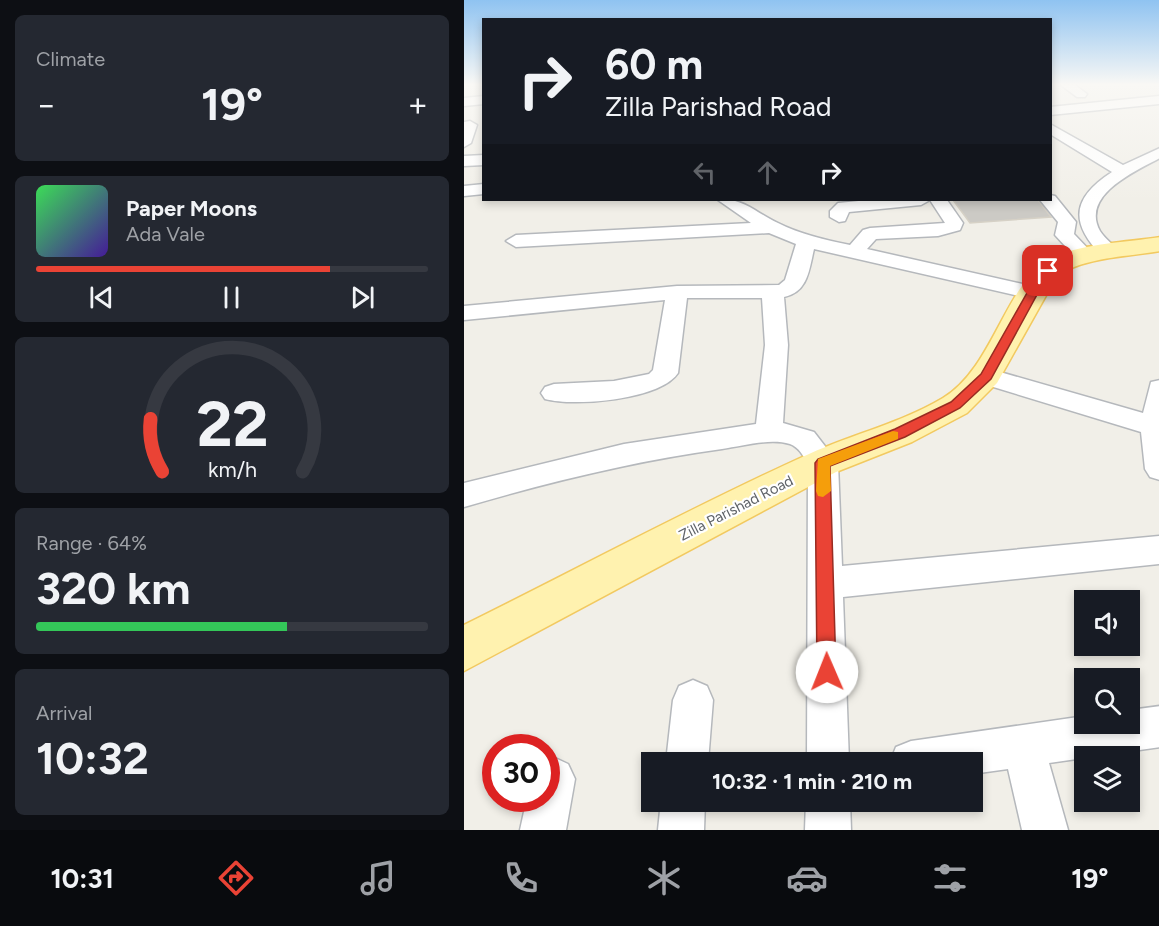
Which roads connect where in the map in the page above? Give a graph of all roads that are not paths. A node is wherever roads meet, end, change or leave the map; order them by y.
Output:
1 (473, 125) edge
2 (1052, 130) edge
3 (464, 142) edge
4 (1160, 152) edge
5 (482, 160) edge
6 (464, 161) edge
7 (1137, 169) junction
8 (482, 191) edge
9 (464, 193) edge
10 (729, 201) edge
11 (910, 201) edge
12 (940, 201) edge
13 (1050, 201) edge
14 (839, 217) dead end
15 (771, 227) junction
16 (516, 241) dead end
17 (806, 241) junction
18 (1157, 248) edge
19 (854, 252) junction
20 (1097, 254) junction
21 (677, 292) junction
22 (772, 292) junction
23 (1032, 293) junction
24 (464, 313) edge
25 (986, 376) junction
26 (1160, 387) edge
27 (554, 393) dead end
28 (1157, 426) edge
29 (768, 433) junction
30 (823, 463) junction
31 (1160, 469) edge
32 (464, 495) edge
33 (1160, 549) edge
34 (825, 583) junction
35 (464, 649) edge
36 (693, 700) dead end
37 (1160, 726) edge
38 (1023, 745) junction
39 (688, 752) edge
40 (828, 752) edge
41 (977, 752) edge
42 (546, 812) edge
43 (682, 812) edge
44 (828, 812) edge
45 (543, 830) edge
46 (681, 830) edge
47 (828, 830) edge
48 (1045, 830) edge

1 - 3 street
2 - 7 street
4 - 7 street
5 - 6 street
7 - 20 street
8 - 9 street
10 - 15 street
11 - 14 street
12 - 19 street
13 - 20 street
15 - 16 street
15 - 17 street
17 - 19 street
17 - 22 street
18 - 20 main road, Zilla Parishad Road
19 - 23 street
20 - 23 main road, Zilla Parishad Road
21 - 22 street
21 - 24 street
21 - 27 street
22 - 29 street
23 - 25 main road, Zilla Parishad Road
25 - 28 street
25 - 30 main road, Zilla Parishad Road
26 - 28 street
28 - 31 street
29 - 30 street
29 - 32 street
30 - 34 street
30 - 35 main road, Zilla Parishad Road
33 - 34 street
34 - 40 street
36 - 39 street
37 - 38 street
38 - 41 street
38 - 48 street
42 - 45 street
43 - 46 street
44 - 47 street

